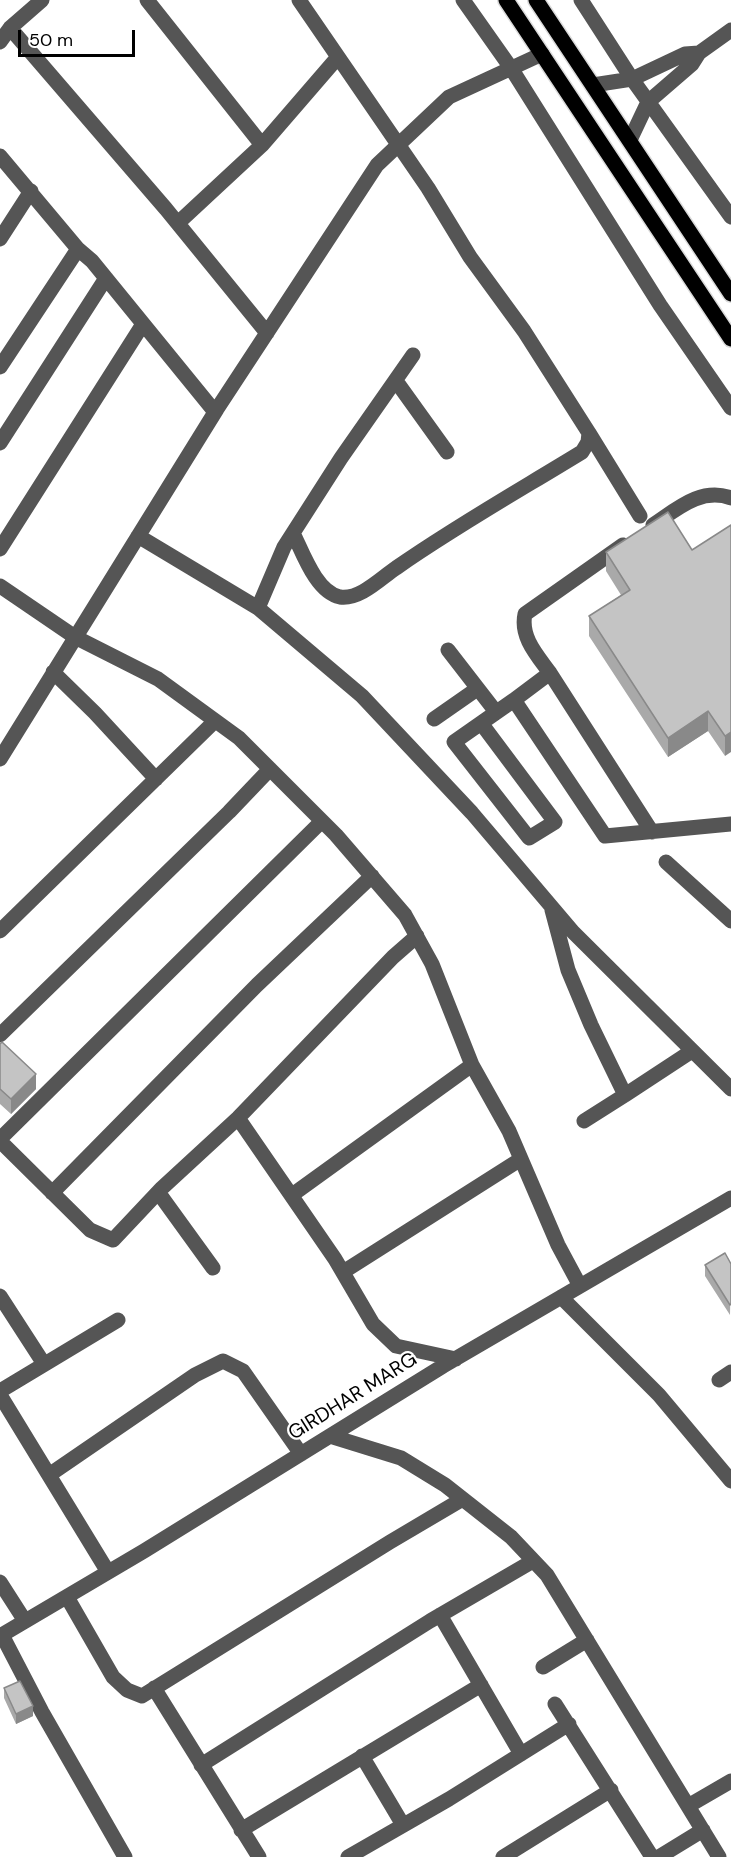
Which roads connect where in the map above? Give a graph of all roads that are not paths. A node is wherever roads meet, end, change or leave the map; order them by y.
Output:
1 (42, 0) edge
2 (147, 0) edge
3 (299, 0) edge
4 (462, 0) edge
5 (506, 0) edge
6 (536, 0) edge
7 (584, 1) edge
8 (10, 28) junction
9 (731, 30) edge
10 (0, 42) edge
11 (699, 53) junction
12 (542, 54) junction
13 (338, 57) junction
14 (511, 68) junction
15 (632, 79) junction
16 (593, 85) junction
17 (648, 102) junction
18 (630, 141) junction
19 (262, 145) junction
20 (398, 146) junction
21 (0, 156) edge
22 (31, 191) junction
23 (731, 217) edge
24 (177, 223) junction
25 (0, 239) edge
26 (78, 249) junction
27 (106, 278) junction
28 (731, 294) edge
29 (143, 324) junction
30 (267, 333) junction
31 (731, 339) edge
32 (413, 356) dead end
33 (0, 367) edge
34 (396, 381) junction
35 (731, 408) edge
36 (215, 412) junction
37 (589, 433) junction
38 (0, 443) edge
39 (447, 452) dead end
40 (728, 494) edge
41 (640, 516) dead end
42 (293, 533) junction
43 (138, 536) junction
44 (0, 549) edge
45 (0, 586) edge
46 (258, 608) junction
47 (75, 637) junction
48 (448, 650) dead end
49 (53, 672) junction
50 (550, 673) junction
51 (477, 689) junction
52 (514, 700) junction
53 (496, 712) junction
54 (434, 719) dead end
55 (215, 721) junction
56 (481, 723) junction
57 (0, 759) edge
58 (270, 769) junction
59 (156, 779) junction
60 (322, 821) junction
61 (731, 824) edge
62 (652, 832) junction
63 (666, 861) dead end
64 (372, 876) junction
65 (731, 900) edge
66 (711, 903) junction
67 (551, 906) junction
68 (731, 921) edge
69 (0, 931) edge
70 (417, 936) junction
71 (0, 1035) edge
72 (692, 1051) junction
73 (472, 1065) junction
74 (731, 1089) edge
75 (625, 1095) junction
76 (238, 1118) junction
77 (584, 1121) dead end
78 (0, 1140) edge
79 (521, 1159) junction
80 (158, 1192) junction
81 (52, 1193) junction
82 (292, 1195) junction
83 (731, 1198) edge
84 (213, 1268) dead end
85 (343, 1272) junction
86 (580, 1286) junction
87 (0, 1296) edge
88 (561, 1297) junction
89 (118, 1320) dead end
90 (449, 1363) junction
91 (44, 1364) junction
92 (0, 1393) edge
93 (330, 1437) junction
94 (301, 1454) junction
95 (49, 1475) junction
96 (731, 1481) edge
97 (461, 1500) junction
98 (533, 1561) junction
99 (108, 1572) junction
100 (0, 1582) edge
101 (67, 1597) junction
102 (440, 1615) junction
103 (25, 1621) junction
104 (1, 1635) edge
105 (587, 1640) junction
106 (543, 1667) dead end
107 (481, 1685) junction
108 (154, 1688) junction
109 (555, 1704) dead end
110 (569, 1724) junction
111 (521, 1754) junction
112 (362, 1756) junction
113 (201, 1765) junction
114 (731, 1781) edge
115 (610, 1790) junction
116 (688, 1806) junction
117 (404, 1825) junction
118 (241, 1830) junction
119 (703, 1830) junction
120 (125, 1857) edge
121 (259, 1857) edge
122 (348, 1857) edge
123 (503, 1857) edge
124 (652, 1857) edge
125 (659, 1857) edge
126 (719, 1857) edge

1 - 8 street
2 - 19 street
3 - 13 street
4 - 14 street
5 - 12 main road
6 - 16 main road
7 - 15 street
8 - 10 street
8 - 24 street
9 - 11 street
11 - 15 street
11 - 17 street
12 - 14 street
12 - 31 main road
13 - 19 street
13 - 20 street
14 - 20 street
14 - 35 street
15 - 16 street
15 - 17 street
16 - 18 main road
17 - 18 street
17 - 23 street
18 - 28 main road
19 - 24 street
20 - 30 street
20 - 37 street
21 - 22 street
22 - 25 street
22 - 26 street
24 - 30 street
26 - 27 street
26 - 33 street
27 - 29 street
27 - 38 street
29 - 36 street
29 - 44 street
30 - 36 street
32 - 34 street
34 - 39 street
34 - 42 street
36 - 43 street
37 - 41 street
37 - 42 street
40 - 50 street
42 - 46 street
43 - 46 street
43 - 47 street
45 - 47 street
46 - 67 street
47 - 49 street
47 - 55 street
48 - 51 street
49 - 57 street
49 - 59 street
50 - 52 street
50 - 62 street
51 - 53 street
51 - 54 street
52 - 53 street
52 - 62 street
53 - 56 street
55 - 58 street
55 - 59 street
56 - 56 street
58 - 60 street
58 - 71 street
59 - 69 street
60 - 64 street
60 - 78 street
61 - 62 street
63 - 66 street
64 - 70 street
64 - 81 street
65 - 66 street
66 - 68 street
67 - 72 street
67 - 75 street
70 - 73 street
70 - 76 street
72 - 74 street
72 - 75 street
73 - 79 street
73 - 82 street
75 - 77 street
76 - 80 street
76 - 82 street
78 - 81 street
79 - 85 street
79 - 86 street
80 - 81 street
80 - 84 street
82 - 85 street
83 - 86 street, GIRDHAR MARG
85 - 90 street
86 - 88 street, GIRDHAR MARG
87 - 91 street
88 - 90 street, GIRDHAR MARG
88 - 96 street
89 - 91 street
90 - 93 street, GIRDHAR MARG
91 - 92 street
92 - 95 street
93 - 94 street, GIRDHAR MARG
93 - 97 street
94 - 95 street
94 - 99 street, GIRDHAR MARG
95 - 99 street
97 - 98 street
97 - 108 street
98 - 102 street
98 - 105 street
99 - 101 street, GIRDHAR MARG
100 - 103 street
101 - 103 street, GIRDHAR MARG
101 - 108 street
102 - 107 street
102 - 113 street
103 - 104 street, GIRDHAR MARG
104 - 120 street
105 - 106 street
105 - 116 street
107 - 111 street
107 - 112 street
108 - 113 street
109 - 110 street
110 - 111 street
110 - 115 street
111 - 117 street
112 - 117 street
112 - 118 street
113 - 118 street
114 - 116 street
115 - 123 street
115 - 124 street
116 - 119 street
117 - 122 street
118 - 121 street
119 - 125 street
119 - 126 street

